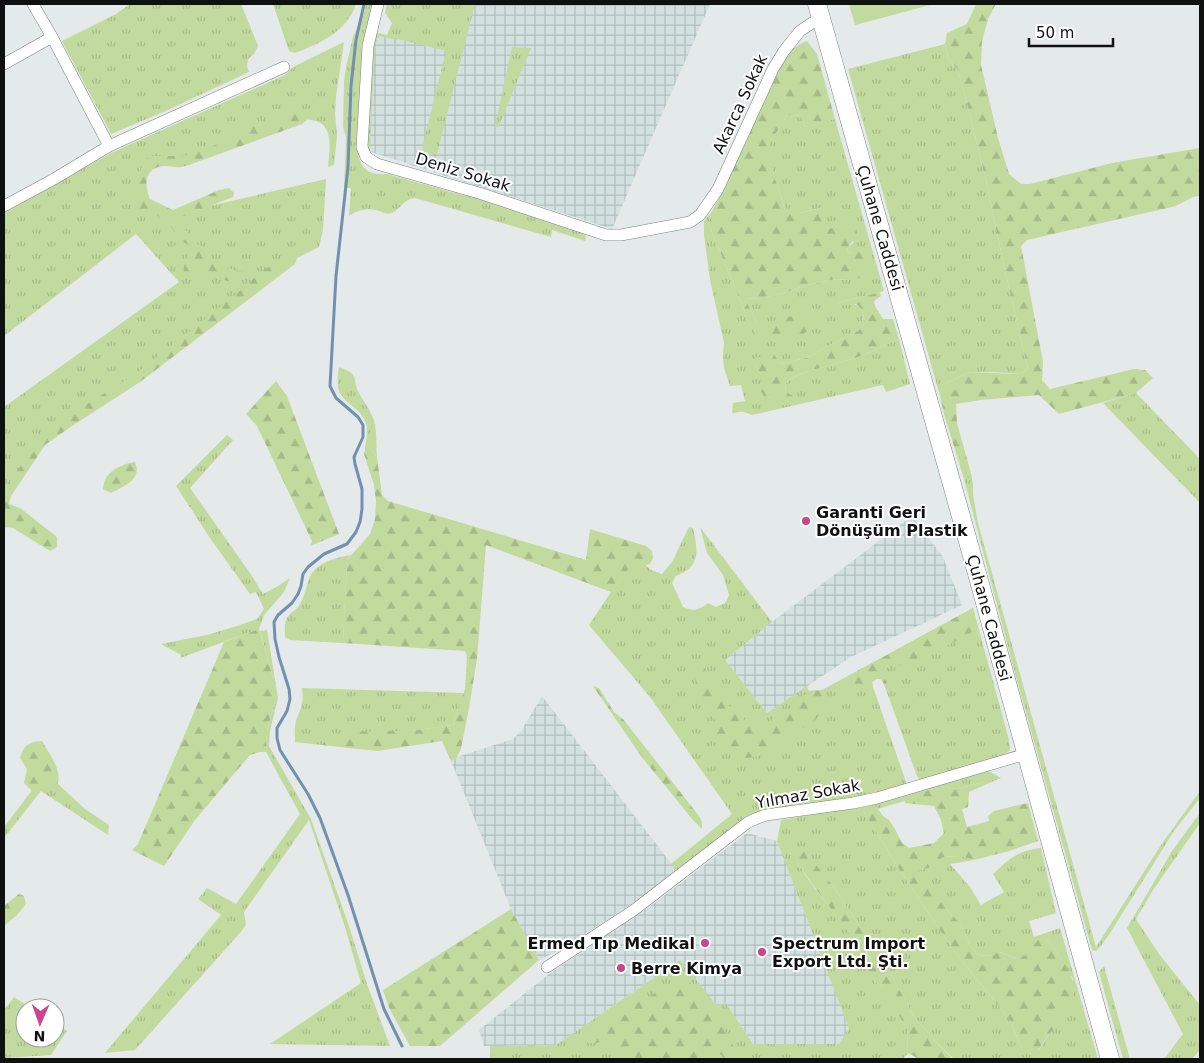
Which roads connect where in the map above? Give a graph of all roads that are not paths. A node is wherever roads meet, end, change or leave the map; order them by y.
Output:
1 (33, 4) edge
2 (378, 4) edge
3 (819, 10) edge
4 (52, 37) junction
5 (4, 64) edge
6 (284, 67) dead end
7 (109, 146) junction
8 (4, 206) edge
9 (700, 215) joint
10 (1026, 754) junction
11 (546, 967) dead end
12 (1110, 1059) edge

1 - 4 street
2 - 9 street, Deniz Sokak
3 - 9 street, Akarca Sokak
3 - 10 main road, Çuhane Caddesi
4 - 5 street
4 - 7 street
6 - 7 street
7 - 8 street
10 - 11 street, Yılmaz Sokak
10 - 12 main road, Çuhane Caddesi

